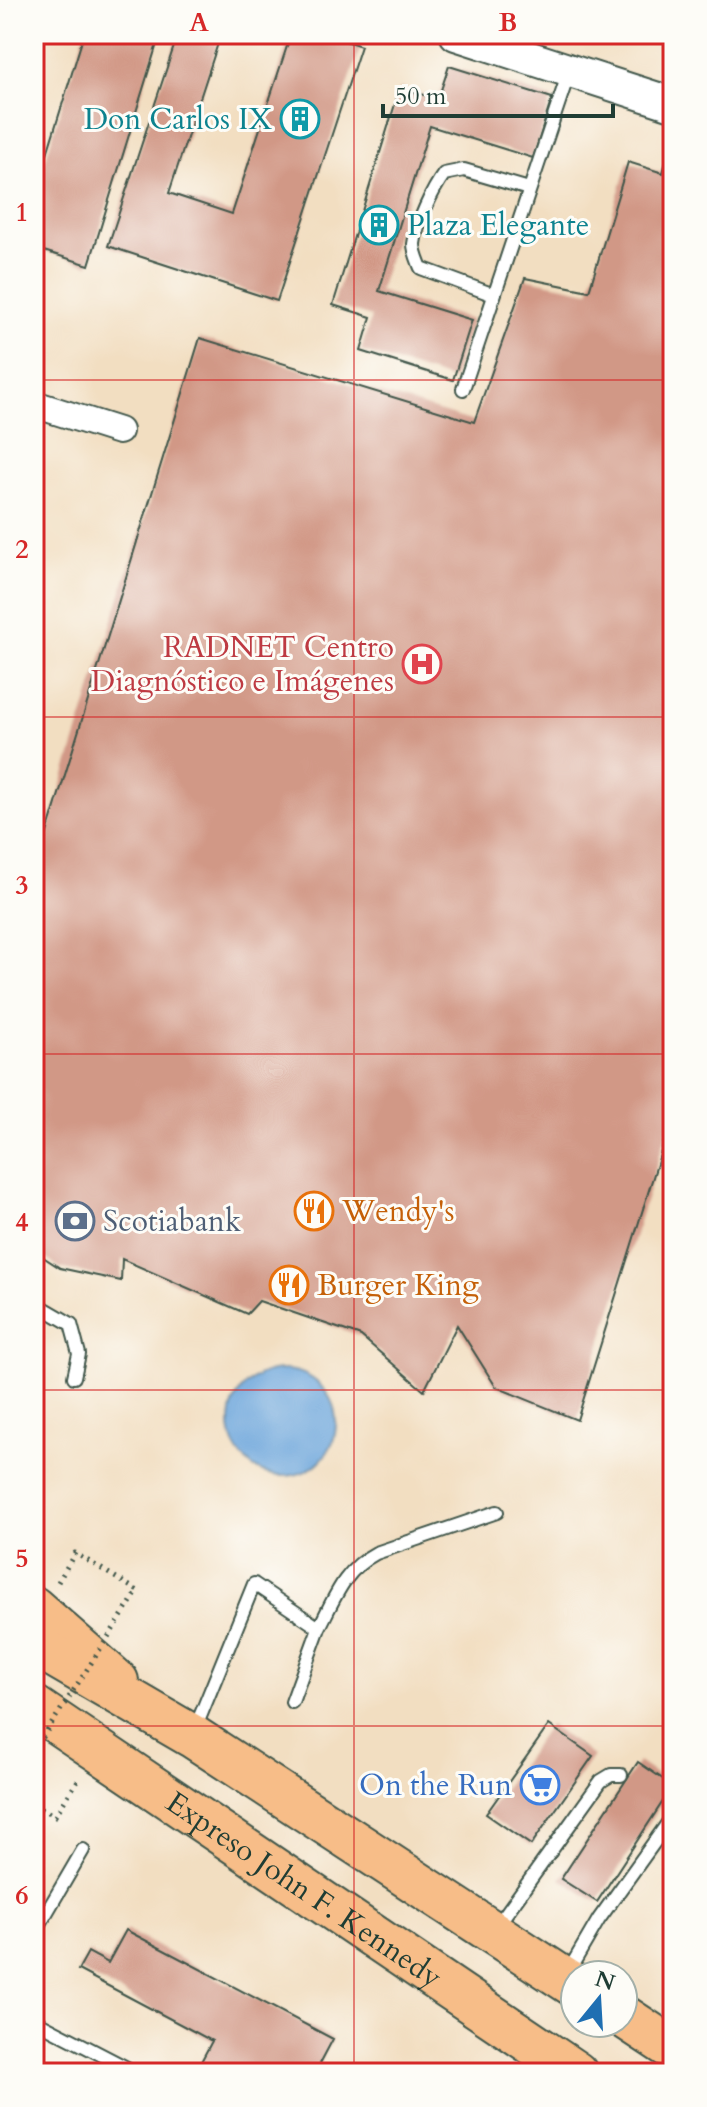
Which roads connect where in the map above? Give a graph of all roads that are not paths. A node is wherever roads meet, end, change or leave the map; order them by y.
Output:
1 (456, 34) edge
2 (570, 69) junction
3 (673, 104) edge
4 (529, 189) junction
5 (494, 295) junction
6 (463, 389) dead end
7 (34, 404) edge
8 (119, 431) dead end
9 (34, 1306) edge
10 (74, 1377) dead end
11 (497, 1512) dead end
12 (34, 1607) edge
13 (319, 1628) junction
14 (34, 1644) edge
15 (292, 1702) dead end
16 (34, 1707) edge
17 (175, 1726) junction
18 (621, 1775) dead end
19 (673, 1816) edge
20 (83, 1850) dead end
21 (493, 1931) junction
22 (34, 1934) edge
23 (580, 1959) edge
24 (559, 1976) edge
25 (34, 2020) edge
26 (639, 2026) edge
27 (673, 2046) edge
28 (127, 2068) dead end
29 (576, 2073) edge

1 - 2 street
2 - 3 street
2 - 4 lane
4 - 5 lane
4 - 5 lane
5 - 6 lane
7 - 8 street
9 - 10 lane
11 - 13 lane
12 - 17 main road
13 - 15 lane
13 - 17 lane
14 - 17 highway
16 - 29 highway, Expreso John F. Kennedy
17 - 21 highway
18 - 21 lane
19 - 23 lane
20 - 22 lane
21 - 24 highway
25 - 28 lane
26 - 27 highway

